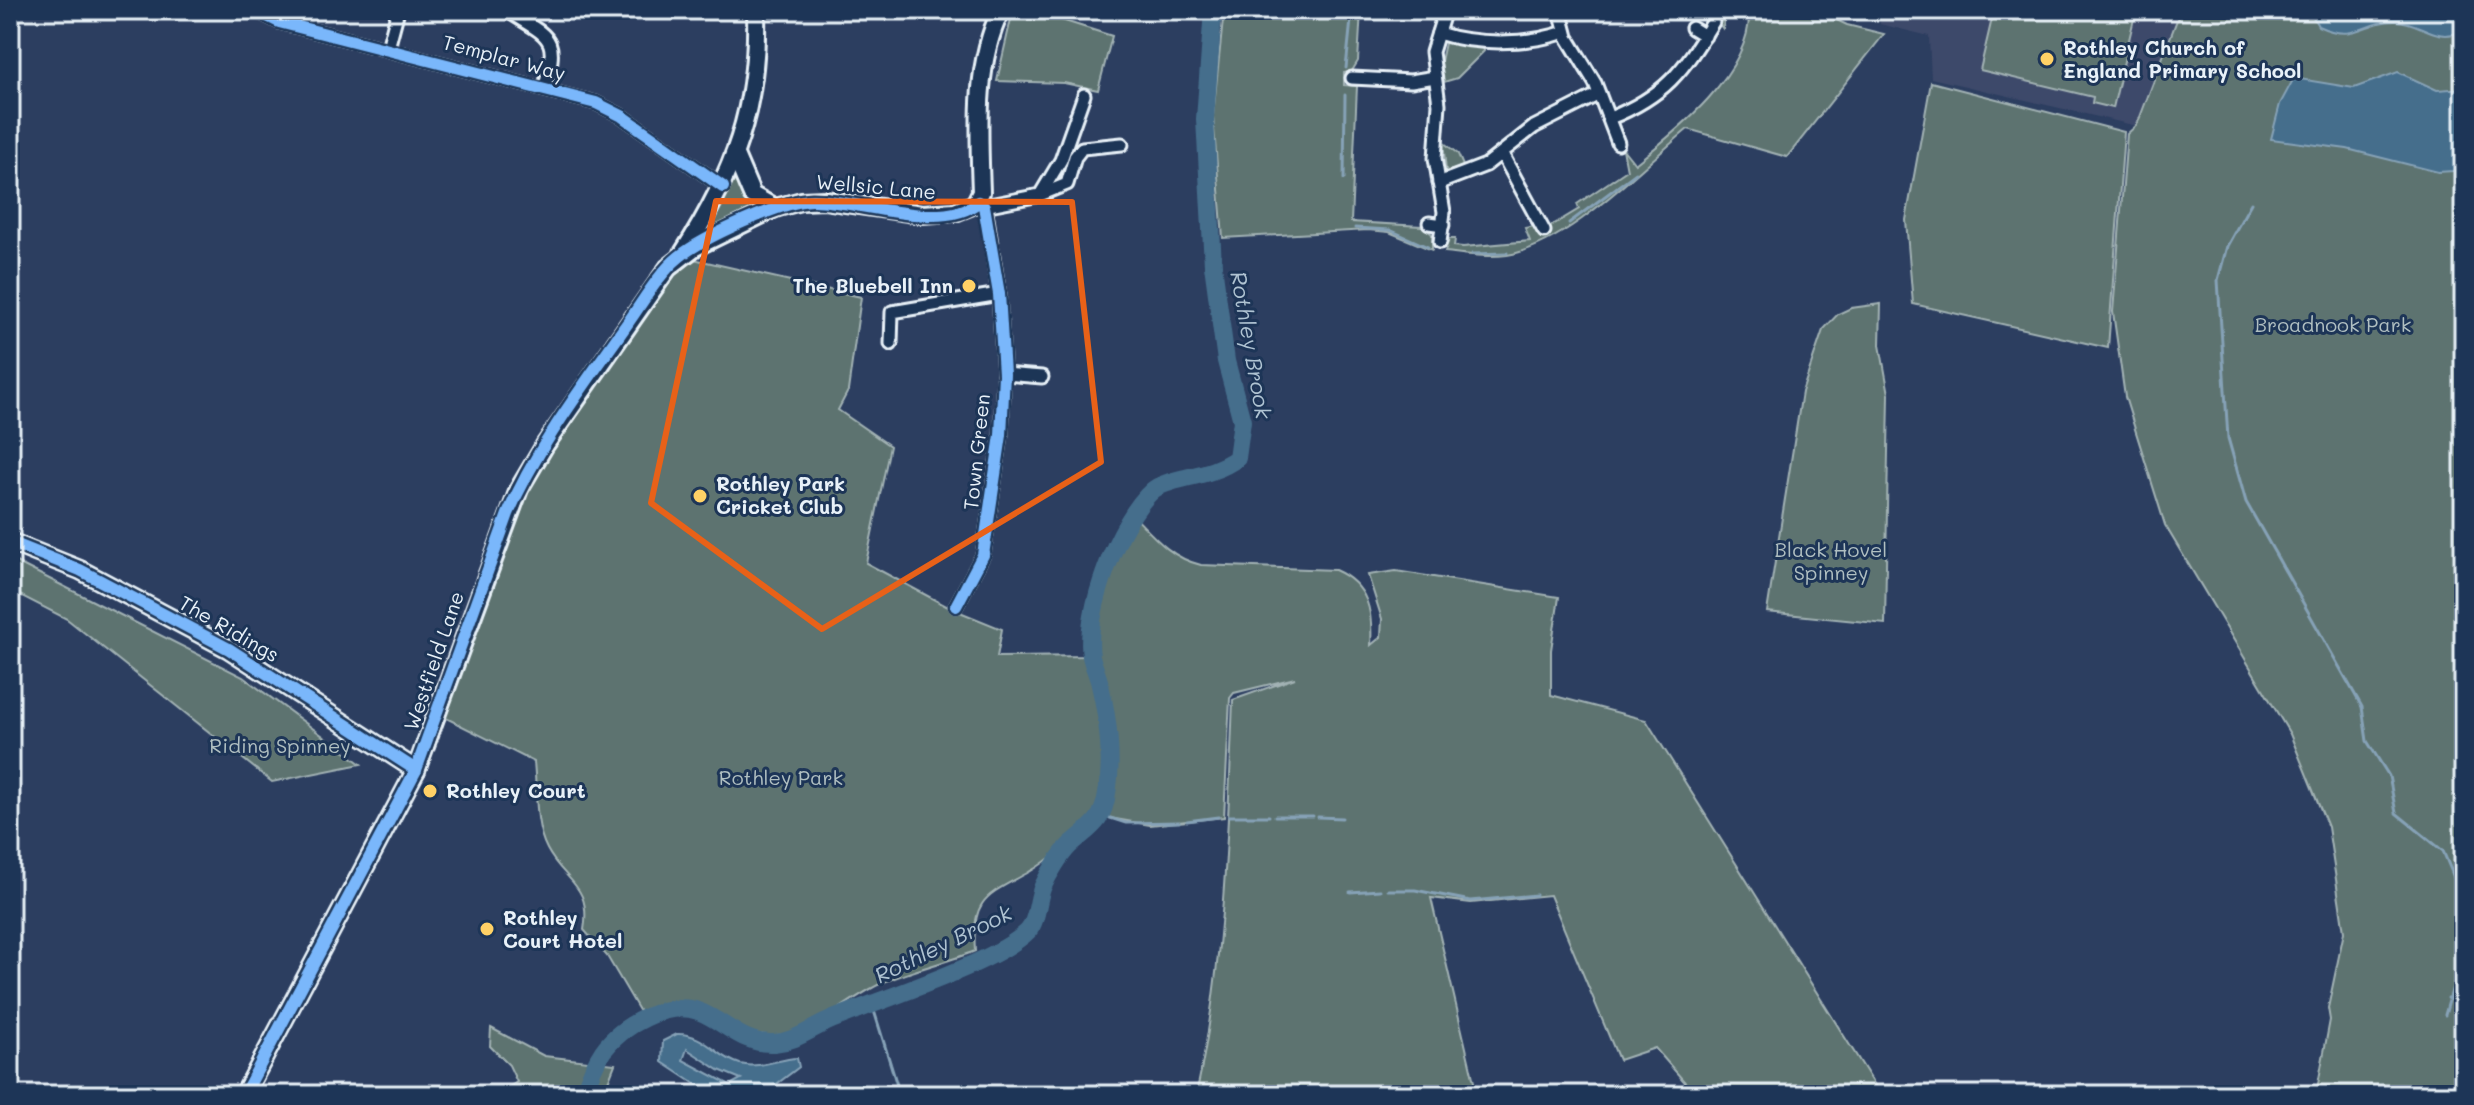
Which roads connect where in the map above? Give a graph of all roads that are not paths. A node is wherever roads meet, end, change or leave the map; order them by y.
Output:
1 (255, 10) edge
2 (398, 10) edge
3 (506, 10) edge
4 (756, 10) edge
5 (1001, 10) edge
6 (1445, 10) edge
7 (1560, 10) edge
8 (1713, 22) dead end
9 (1692, 28) dead end
10 (1565, 32) junction
11 (1438, 33) junction
12 (1705, 36) junction
13 (388, 48) junction
14 (1358, 75) dead end
15 (1435, 77) junction
16 (544, 89) junction
17 (1599, 94) junction
18 (1084, 95) dead end
19 (1610, 118) junction
20 (1116, 142) dead end
21 (1618, 143) dead end
22 (1502, 154) junction
23 (735, 155) junction
24 (1439, 183) junction
25 (723, 187) junction
26 (1040, 195) junction
27 (981, 204) junction
28 (775, 208) junction
29 (1429, 223) dead end
30 (1443, 225) junction
31 (1544, 231) dead end
32 (1440, 242) dead end
33 (683, 254) junction
34 (999, 294) junction
35 (891, 344) dead end
36 (1004, 374) junction
37 (1042, 377) dead end
38 (10, 542) edge
39 (956, 606) dead end
40 (416, 770) junction
41 (244, 1095) edge

1 - 13 street, Templar Way
2 - 13 street
3 - 16 street
4 - 23 street
5 - 27 street
6 - 11 street
7 - 10 street
8 - 12 street
9 - 12 street
10 - 11 street
10 - 17 street
11 - 15 street
12 - 19 street
13 - 16 street, Templar Way
14 - 15 street
15 - 24 street
16 - 25 street, Templar Way
17 - 19 street
17 - 22 street
18 - 26 street
19 - 21 street
20 - 26 street
22 - 24 street
22 - 31 street
23 - 25 street
23 - 28 street
24 - 30 street
25 - 33 street
26 - 27 street
27 - 28 street, Wellsic Lane
27 - 34 street, Town Green
28 - 33 street, Wellsic Lane
29 - 30 street
30 - 32 street
33 - 40 street, Westfield Lane
34 - 35 street
34 - 36 street, Town Green
36 - 37 street
36 - 39 street, Town Green
38 - 40 street, The Ridings
40 - 41 street, Westfield Lane

